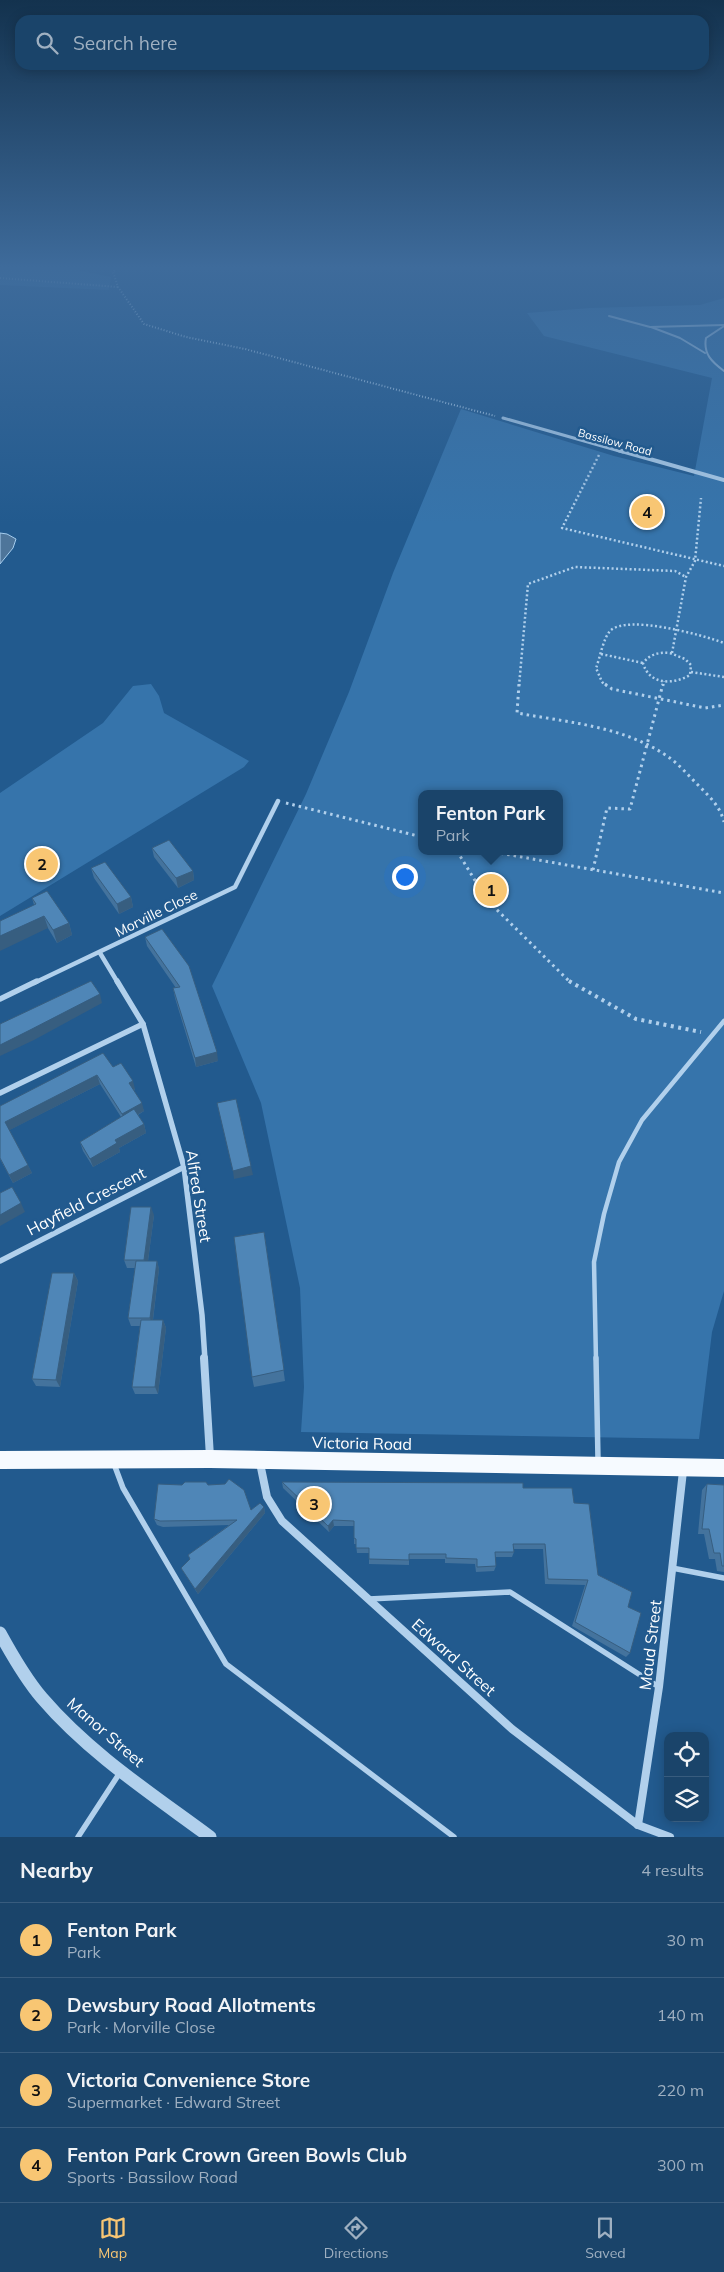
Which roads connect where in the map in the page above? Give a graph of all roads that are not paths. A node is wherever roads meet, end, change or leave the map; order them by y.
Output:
1 (705, 353) edge
2 (724, 371) edge
3 (502, 418) road end
4 (724, 480) edge
5 (278, 801) road end
6 (100, 953) junction
7 (0, 999) edge
8 (724, 1021) edge
9 (143, 1024) junction
10 (0, 1093) edge
11 (184, 1167) junction
12 (0, 1261) edge
13 (0, 1460) edge
14 (112, 1460) junction
15 (210, 1460) junction
16 (260, 1460) junction
17 (598, 1465) junction
18 (683, 1468) junction
19 (724, 1468) edge
20 (672, 1568) junction
21 (724, 1578) edge
22 (369, 1599) junction
23 (0, 1633) edge
24 (659, 1687) junction
25 (122, 1770) junction
26 (638, 1825) junction
27 (78, 1837) edge
28 (210, 1837) edge
29 (454, 1837) edge
30 (670, 1837) edge

1 - 2 lane
3 - 4 street, Bassilow Road
5 - 6 street, Morville Close
6 - 7 street, Morville Close
6 - 9 street, Alfred Street
8 - 17 lane
9 - 10 street
9 - 11 street, Alfred Street
11 - 12 street, Hayfield Crescent
11 - 15 street, Alfred Street
13 - 14 main road, Victoria Road
14 - 15 main road, Victoria Road
14 - 29 lane
15 - 16 main road, Victoria Road
16 - 17 main road, Victoria Road
16 - 22 street, Edward Street
17 - 18 main road, Victoria Road
18 - 19 main road, Victoria Road
18 - 20 street, Maud Street
20 - 21 lane
20 - 24 street, Maud Street
22 - 24 lane
22 - 26 street, Edward Street
23 - 25 street, Manor Street
24 - 26 street, Maud Street
25 - 27 lane
25 - 28 street, Manor Street
26 - 30 street, Edward Street

